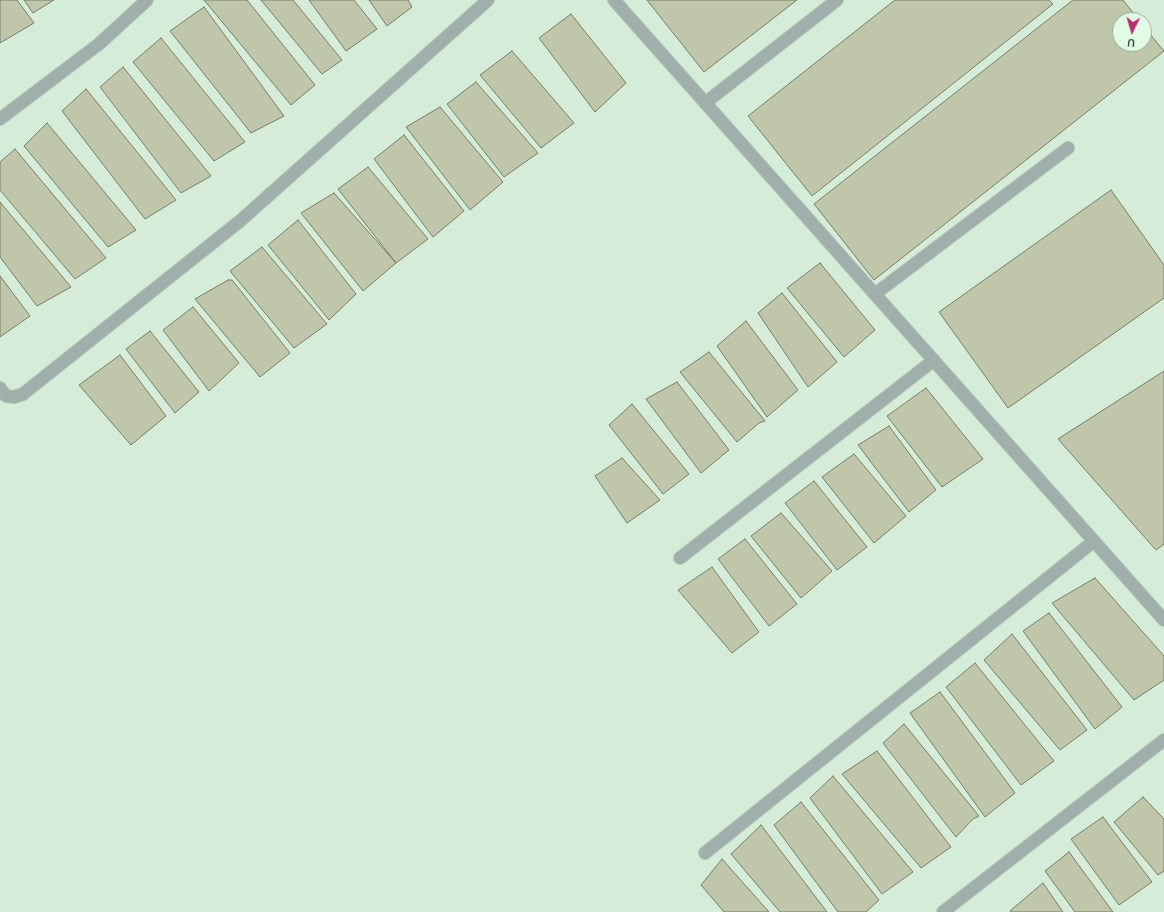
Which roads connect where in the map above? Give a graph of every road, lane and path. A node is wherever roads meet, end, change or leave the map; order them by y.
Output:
1 (148, 0) edge
2 (488, 0) edge
3 (614, 0) edge
4 (837, 0) edge
5 (705, 103) junction
6 (0, 119) edge
7 (1068, 148) dead end
8 (875, 294) junction
9 (934, 360) junction
10 (0, 388) edge
11 (1094, 541) junction
12 (680, 558) dead end
13 (1164, 620) edge
14 (1164, 740) edge
15 (705, 853) dead end
16 (943, 912) edge

1 - 6 lane
2 - 10 lane
3 - 5 lane
4 - 5 lane
5 - 8 lane
7 - 8 lane
8 - 9 lane
9 - 11 lane
9 - 12 lane
11 - 13 lane
11 - 15 lane
14 - 16 lane

